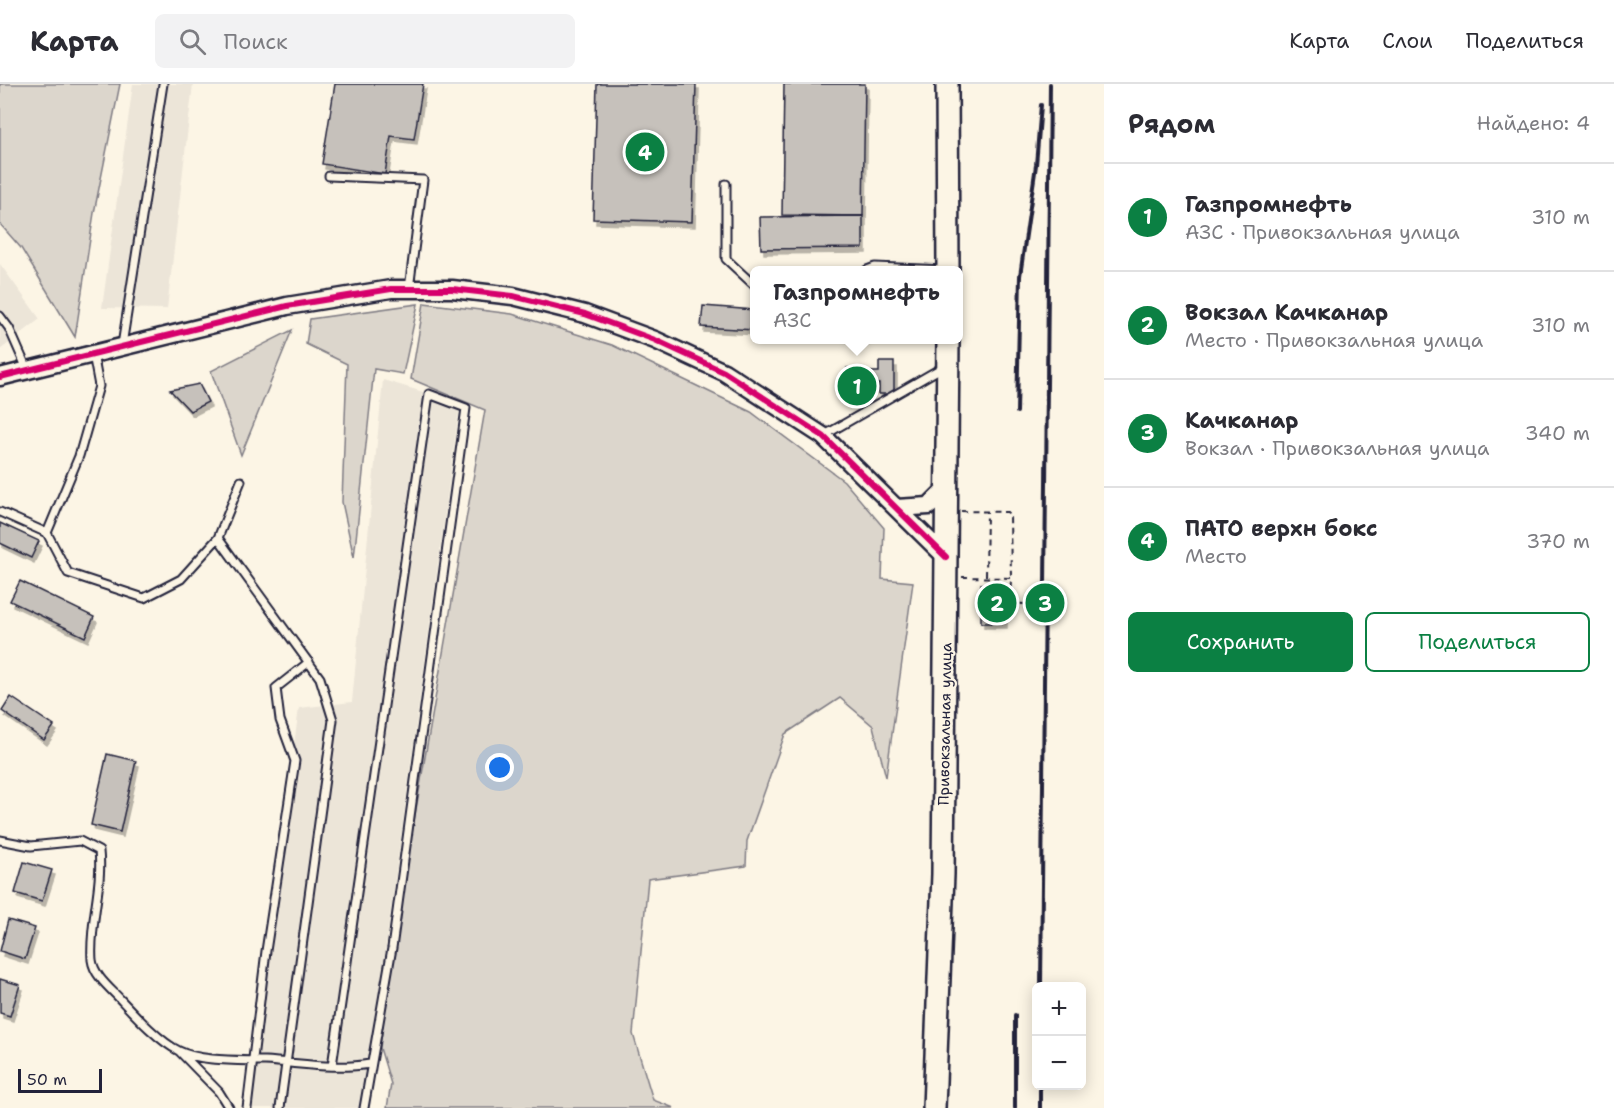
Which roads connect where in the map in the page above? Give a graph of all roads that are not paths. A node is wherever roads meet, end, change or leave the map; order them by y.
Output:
1 (163, 84) edge
2 (947, 84) edge
3 (328, 176) dead end
4 (726, 184) dead end
5 (948, 266) edge
6 (750, 281) edge
7 (409, 289) junction
8 (0, 316) edge
9 (948, 344) edge
10 (122, 346) junction
11 (93, 354) junction
12 (948, 364) junction
13 (27, 370) junction
14 (0, 377) edge
15 (823, 436) junction
16 (241, 481) dead end
17 (947, 488) junction
18 (896, 508) junction
19 (0, 512) edge
20 (47, 533) junction
21 (218, 538) junction
22 (947, 567) junction
23 (309, 662) junction
24 (0, 840) edge
25 (180, 1052) junction
26 (253, 1062) junction
27 (286, 1063) junction
28 (370, 1064) junction
29 (332, 1066) junction
30 (229, 1108) edge
31 (247, 1108) edge
32 (280, 1108) edge
33 (364, 1108) edge
34 (934, 1108) edge

1 - 10 lane
2 - 5 main road
3 - 7 lane
4 - 6 lane
7 - 10 street
7 - 15 street
8 - 13 lane
9 - 12 main road, Привокзальная улица
10 - 11 street
11 - 13 street
11 - 20 lane
12 - 15 lane
12 - 17 main road, Привокзальная улица
13 - 14 street
15 - 18 street
16 - 21 lane
17 - 18 street
17 - 22 main road, Привокзальная улица
18 - 22 street
19 - 20 lane
20 - 21 lane
21 - 23 lane
22 - 34 main road, Привокзальная улица
23 - 26 lane
23 - 27 lane
24 - 25 lane
25 - 26 lane
25 - 30 lane
26 - 27 lane
26 - 31 lane
27 - 29 lane
27 - 32 lane
28 - 29 lane
28 - 29 lane
28 - 33 lane

